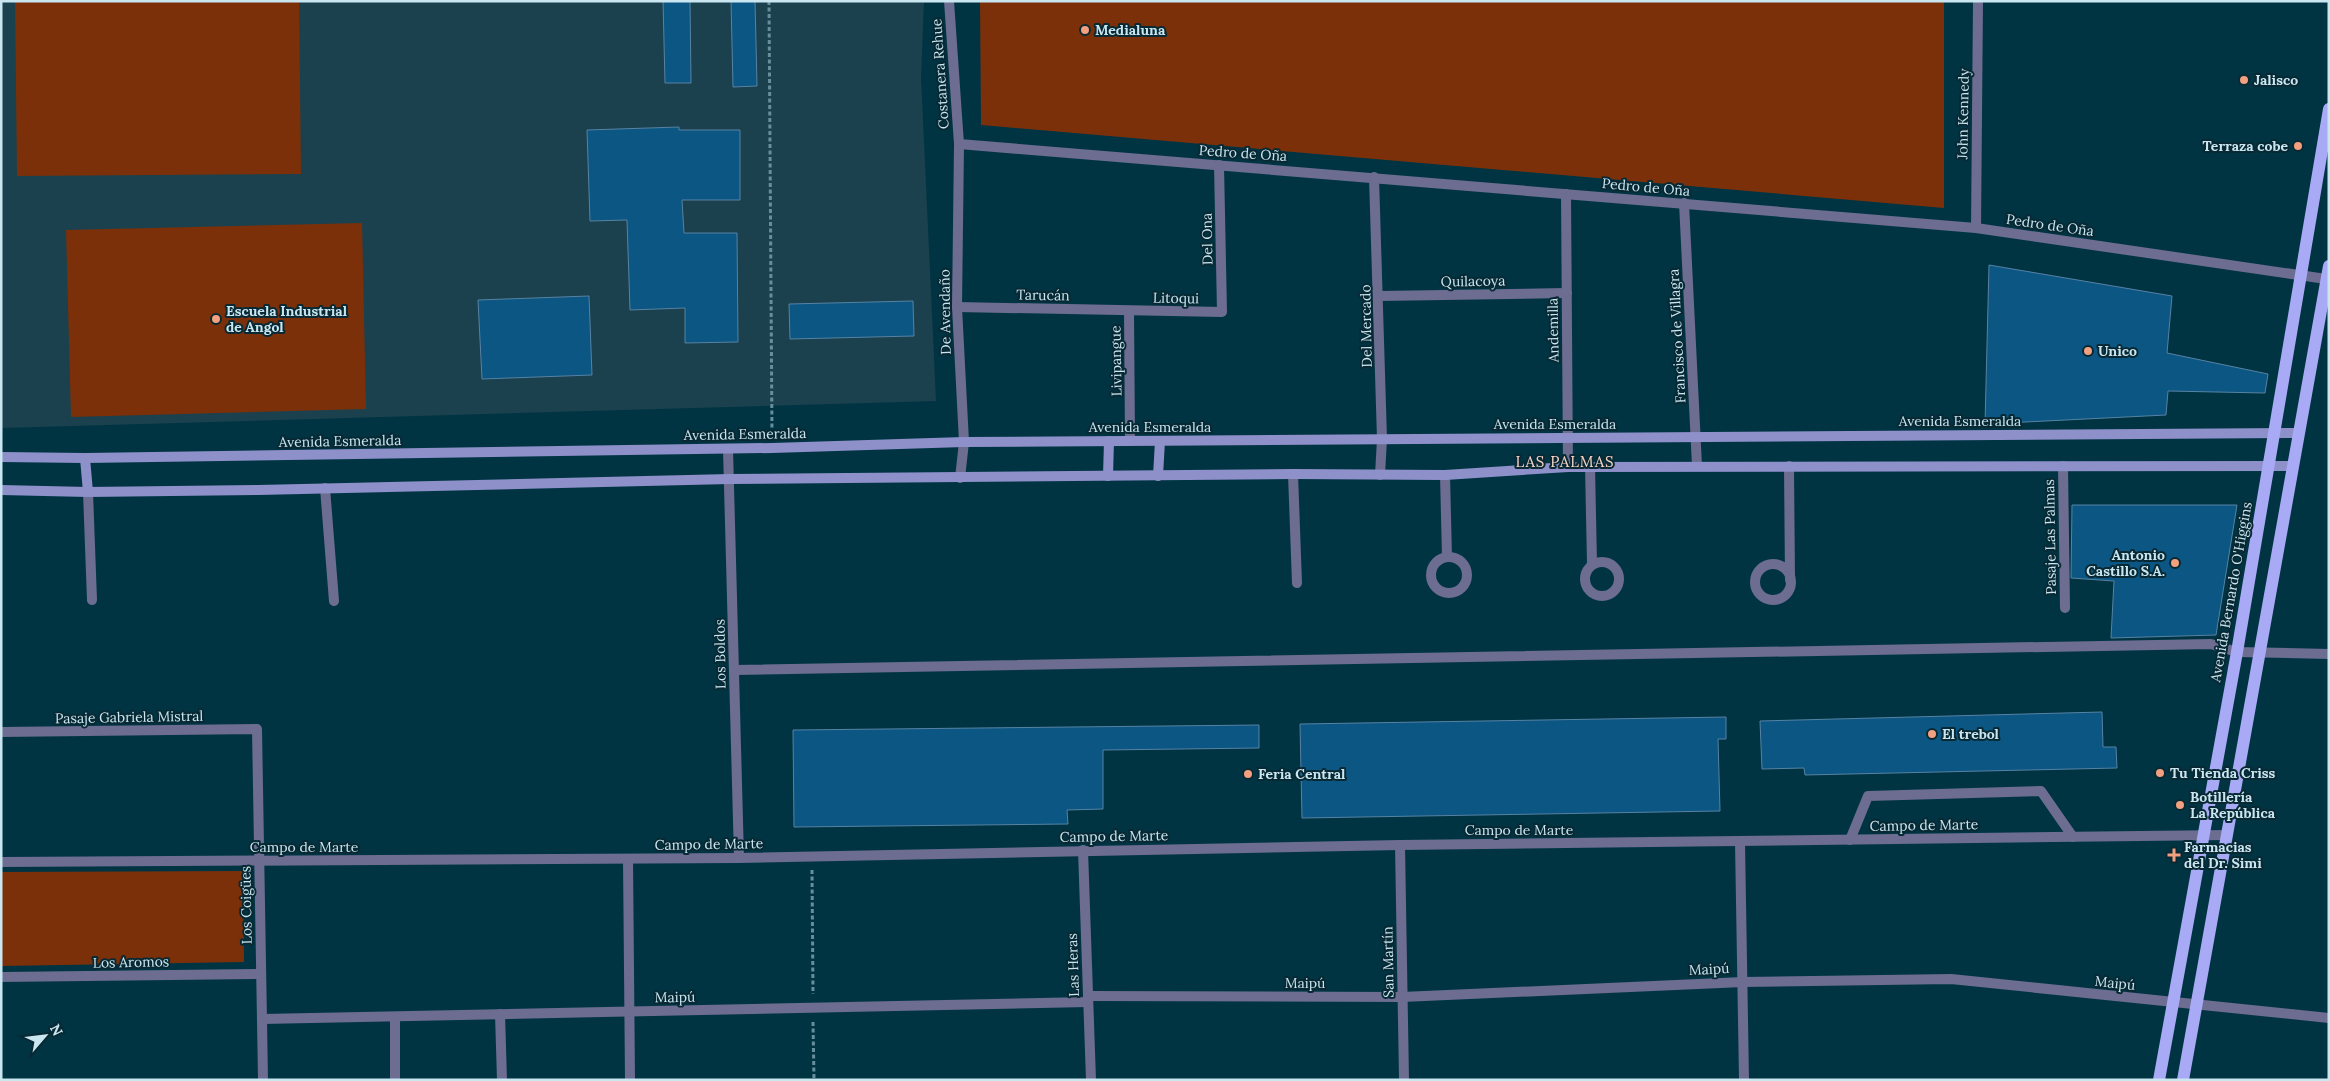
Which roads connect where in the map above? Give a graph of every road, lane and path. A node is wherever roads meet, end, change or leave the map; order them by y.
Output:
1 (769, 1) edge
2 (949, 1) edge
3 (1978, 1) edge
4 (2329, 109) edge
5 (959, 144) junction
6 (1219, 165) junction
7 (1374, 177) junction
8 (1566, 194) junction
9 (1684, 204) junction
10 (1976, 228) junction
11 (2329, 266) edge
12 (2300, 275) junction
13 (2328, 280) edge
14 (1567, 293) junction
15 (1379, 296) junction
16 (957, 307) junction
17 (1129, 311) junction
18 (1222, 312) joint
19 (2274, 432) junction
20 (2299, 433) junction
21 (1695, 436) junction
22 (1568, 438) junction
23 (1382, 439) junction
24 (1109, 441) junction
25 (1130, 441) junction
26 (1160, 441) junction
27 (964, 442) junction
28 (772, 448) junction
29 (728, 449) junction
30 (1, 457) edge
31 (85, 458) junction
32 (2268, 465) junction
33 (1568, 466) junction
34 (1590, 466) junction
35 (1698, 466) junction
36 (1790, 466) junction
37 (2063, 466) junction
38 (2293, 466) junction
39 (1294, 474) junction
40 (1380, 475) junction
41 (1445, 475) junction
42 (1108, 476) junction
43 (1158, 476) junction
44 (960, 478) junction
45 (730, 479) junction
46 (325, 488) junction
47 (1, 490) edge
48 (88, 492) junction
49 (1447, 557) dead end
50 (1592, 564) dead end
51 (1790, 580) dead end
52 (1297, 583) dead end
53 (92, 600) dead end
54 (334, 601) dead end
55 (2064, 608) dead end
56 (2237, 652) junction
57 (2259, 653) junction
58 (2329, 654) edge
59 (735, 670) junction
60 (258, 729) joint
61 (1, 732) edge
62 (2204, 834) junction
63 (2227, 835) junction
64 (2074, 836) junction
65 (1850, 840) junction
66 (1740, 842) junction
67 (1400, 845) junction
68 (1083, 850) junction
69 (812, 857) junction
70 (739, 858) junction
71 (628, 859) junction
72 (259, 861) junction
73 (1, 862) edge
74 (261, 974) junction
75 (1, 977) edge
76 (1743, 982) junction
77 (1402, 997) junction
78 (1088, 999) junction
79 (2174, 1003) junction
80 (2197, 1005) junction
81 (813, 1008) junction
82 (629, 1012) junction
83 (500, 1014) junction
84 (395, 1017) junction
85 (2329, 1018) edge
86 (262, 1019) junction
87 (263, 1080) edge
88 (394, 1080) edge
89 (502, 1080) edge
90 (630, 1080) edge
91 (814, 1080) edge
92 (1091, 1080) edge
93 (1404, 1080) edge
94 (1744, 1080) edge
95 (2159, 1080) edge
96 (2183, 1080) edge

1 - 28 path
2 - 5 street, Costanera Rehue
3 - 10 street, John Kennedy
4 - 12 main road, Avenida Bernardo O'Higgins
5 - 6 street, Pedro de Oña
5 - 16 street, De Avendaño
6 - 7 street, Pedro de Oña
6 - 18 street, Del Ona
7 - 8 street, Pedro de Oña
7 - 15 street, Del Mercado
8 - 9 street, Pedro de Oña
8 - 14 street, Andemilla
9 - 10 street, Pedro de Oña
9 - 21 street, Francisco de Villagra
10 - 12 street, Pedro de Oña
11 - 13 main road
12 - 13 street, Pedro de Oña
12 - 19 main road, Avenida Bernardo O'Higgins
13 - 20 main road
14 - 15 street, Quilacoya
14 - 22 street, Andemilla
15 - 23 street, Del Mercado
16 - 17 street, Tarucán
16 - 27 street, De Avendaño
17 - 18 street, Litoqui
17 - 25 street, Livipangue
19 - 20 street, Avenida Esmeralda
19 - 21 street, Avenida Esmeralda
19 - 32 main road, Avenida Bernardo O'Higgins
20 - 38 main road
21 - 22 street, Avenida Esmeralda
21 - 35 street, Francisco de Villagra
22 - 23 street, Avenida Esmeralda
22 - 33 street, Andemilla
23 - 26 street, Avenida Esmeralda
23 - 40 street, Del Mercado
24 - 25 street, Avenida Esmeralda
24 - 27 street, Avenida Esmeralda
24 - 42 street
25 - 26 street, Avenida Esmeralda
26 - 43 street
27 - 28 street, Avenida Esmeralda
27 - 44 street, De Avendaño
28 - 29 street, Avenida Esmeralda
29 - 31 street, Avenida Esmeralda
29 - 45 street, Los Boldos
30 - 31 street, Avenida Esmeralda
31 - 48 street
32 - 37 street
32 - 38 street
32 - 56 main road, Avenida Bernardo O'Higgins
33 - 34 street
33 - 41 street
34 - 35 street
34 - 50 street
35 - 36 street
36 - 37 street
36 - 51 street
37 - 55 street, Pasaje Las Palmas
38 - 57 main road
39 - 40 street
39 - 43 street
39 - 52 street
40 - 41 street
41 - 49 street
42 - 43 street
42 - 44 street
44 - 45 street
45 - 46 street
45 - 59 street, Los Boldos
46 - 48 street
46 - 54 street
47 - 48 street
48 - 53 street
56 - 57 street
56 - 59 street
56 - 62 main road, Avenida Bernardo O'Higgins
57 - 58 street
57 - 63 main road
59 - 70 street, Los Boldos
60 - 61 street, Pasaje Gabriela Mistral
60 - 72 street, Los Coigües
62 - 63 street, Campo de Marte
62 - 64 street, Campo de Marte
62 - 79 main road, Avenida Bernardo O'Higgins
63 - 80 main road
64 - 65 street, Campo de Marte
64 - 65 street
65 - 66 street, Campo de Marte
66 - 67 street, Campo de Marte
66 - 76 street
67 - 68 street, Campo de Marte
67 - 77 street, San Martín
68 - 69 street, Campo de Marte
68 - 78 street, Las Heras
69 - 70 street, Campo de Marte
69 - 81 path
70 - 71 street, Campo de Marte
71 - 72 street, Campo de Marte
71 - 82 street
72 - 73 street, Campo de Marte
72 - 74 street, Los Coigües
74 - 75 street, Los Aromos
74 - 86 street, Los Coigües
76 - 77 street, Maipú
76 - 79 street, Maipú
76 - 94 street
77 - 78 street, Maipú
77 - 93 street, San Martín
78 - 81 street, Maipú
78 - 92 street, Las Heras
79 - 80 street, Maipú
79 - 95 main road, Avenida Bernardo O'Higgins
80 - 85 street, Maipú
80 - 96 main road
81 - 82 street, Maipú
81 - 91 path
82 - 83 street, Maipú
82 - 90 street
83 - 84 street, Maipú
83 - 89 street
84 - 86 street, Maipú
84 - 88 street
86 - 87 street, Los Coigües

